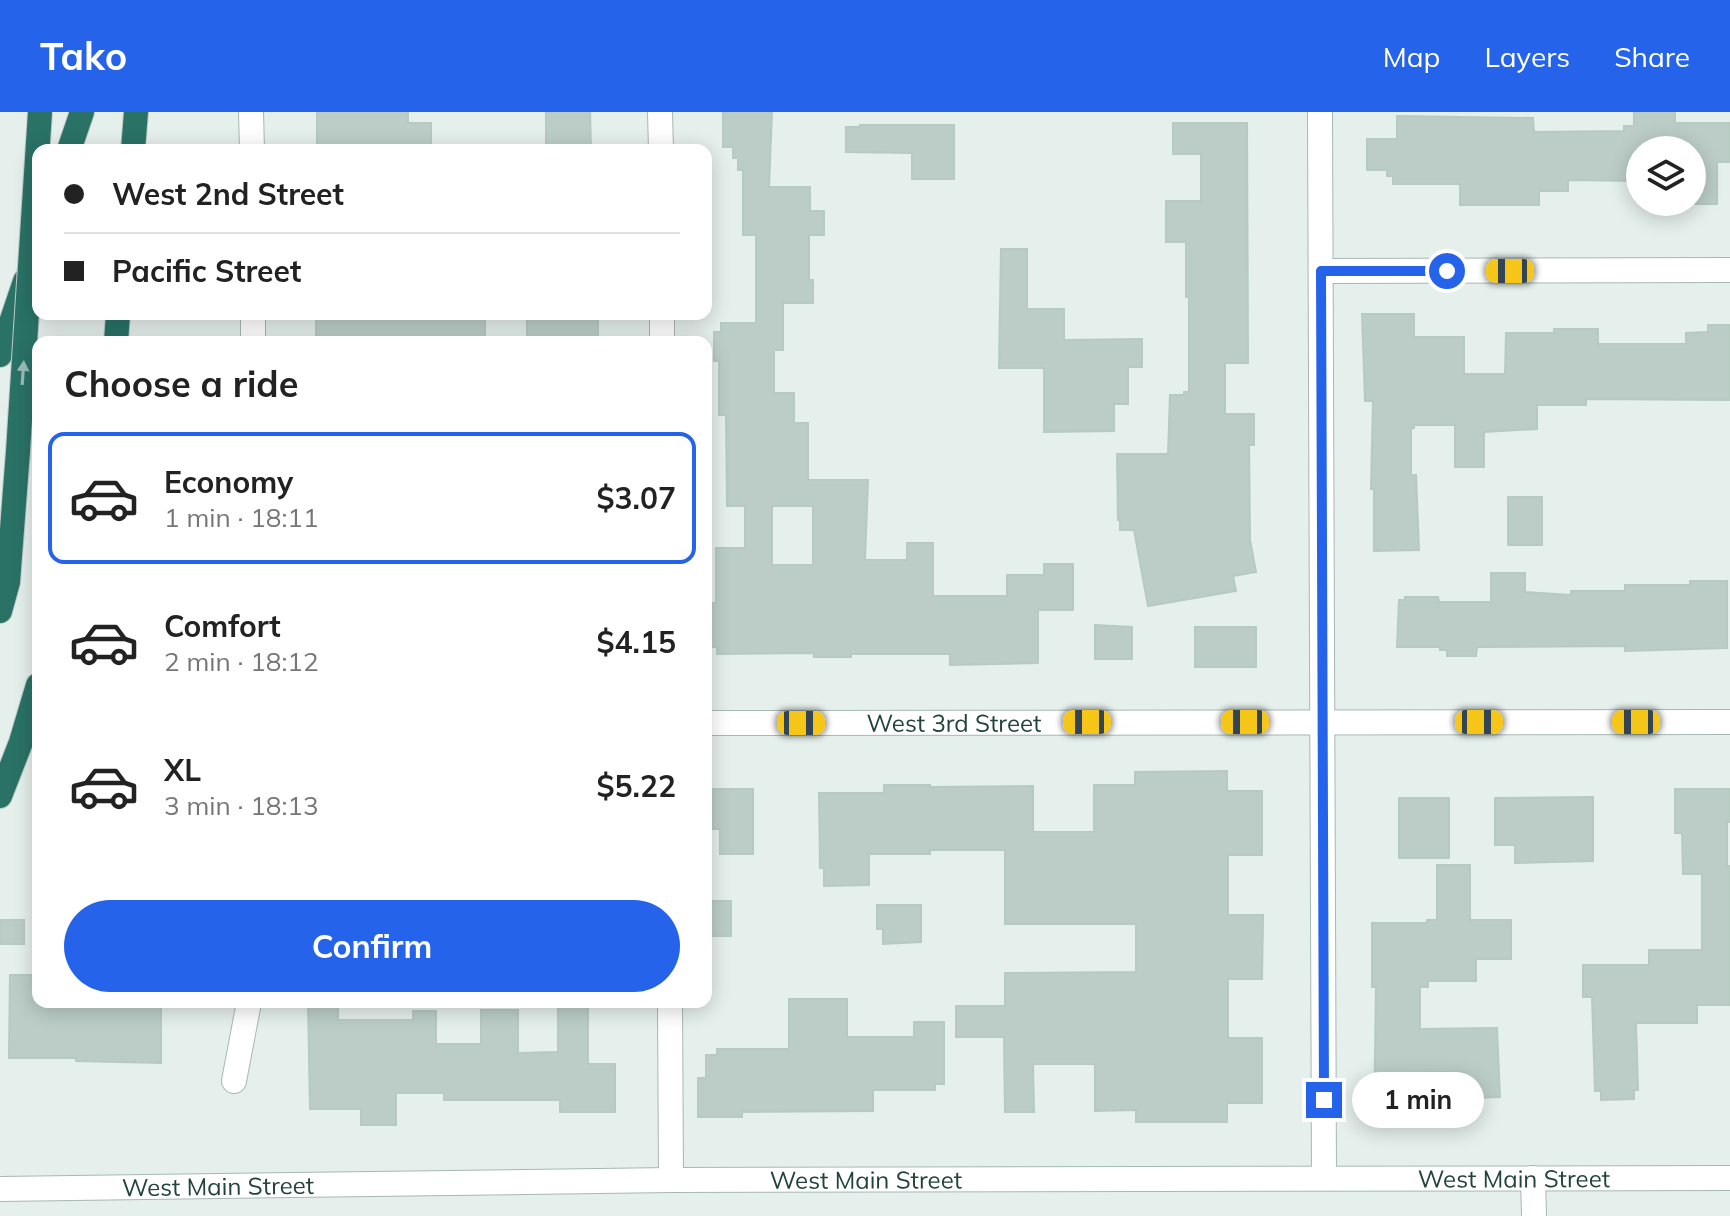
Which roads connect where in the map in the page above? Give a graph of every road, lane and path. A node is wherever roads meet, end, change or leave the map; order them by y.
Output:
1 (40, 112) edge
2 (82, 112) edge
3 (136, 112) edge
4 (251, 112) edge
5 (660, 112) edge
6 (1320, 112) edge
7 (38, 144) edge
8 (71, 144) edge
9 (133, 144) edge
10 (252, 144) edge
11 (661, 144) edge
12 (32, 235) edge
13 (32, 261) edge
14 (1730, 270) edge
15 (1321, 271) junction
16 (0, 355) edge
17 (0, 611) edge
18 (32, 705) edge
19 (1322, 722) junction
20 (1730, 722) edge
21 (712, 723) edge
22 (0, 796) edge
23 (248, 1008) edge
24 (670, 1008) edge
25 (234, 1081) dead end
26 (1324, 1178) junction
27 (1533, 1178) junction
28 (1730, 1178) edge
29 (671, 1180) junction
30 (0, 1189) edge
31 (1534, 1216) edge

7 -> 1 highway, bridge
2 - 8 highway
3 - 9 highway
4 - 10 street
5 - 11 street
6 - 15 street
17 -> 12 highway, bridge
13 - 16 highway
14 - 15 street
15 - 19 street
18 - 22 highway
19 - 20 street, West 3rd Street
19 - 21 street, West 3rd Street
19 - 26 street
23 - 25 street
24 - 29 street
26 - 27 street, West Main Street
26 - 29 street, West Main Street
27 - 28 street, West Main Street
27 - 31 street
29 - 30 street, West Main Street

